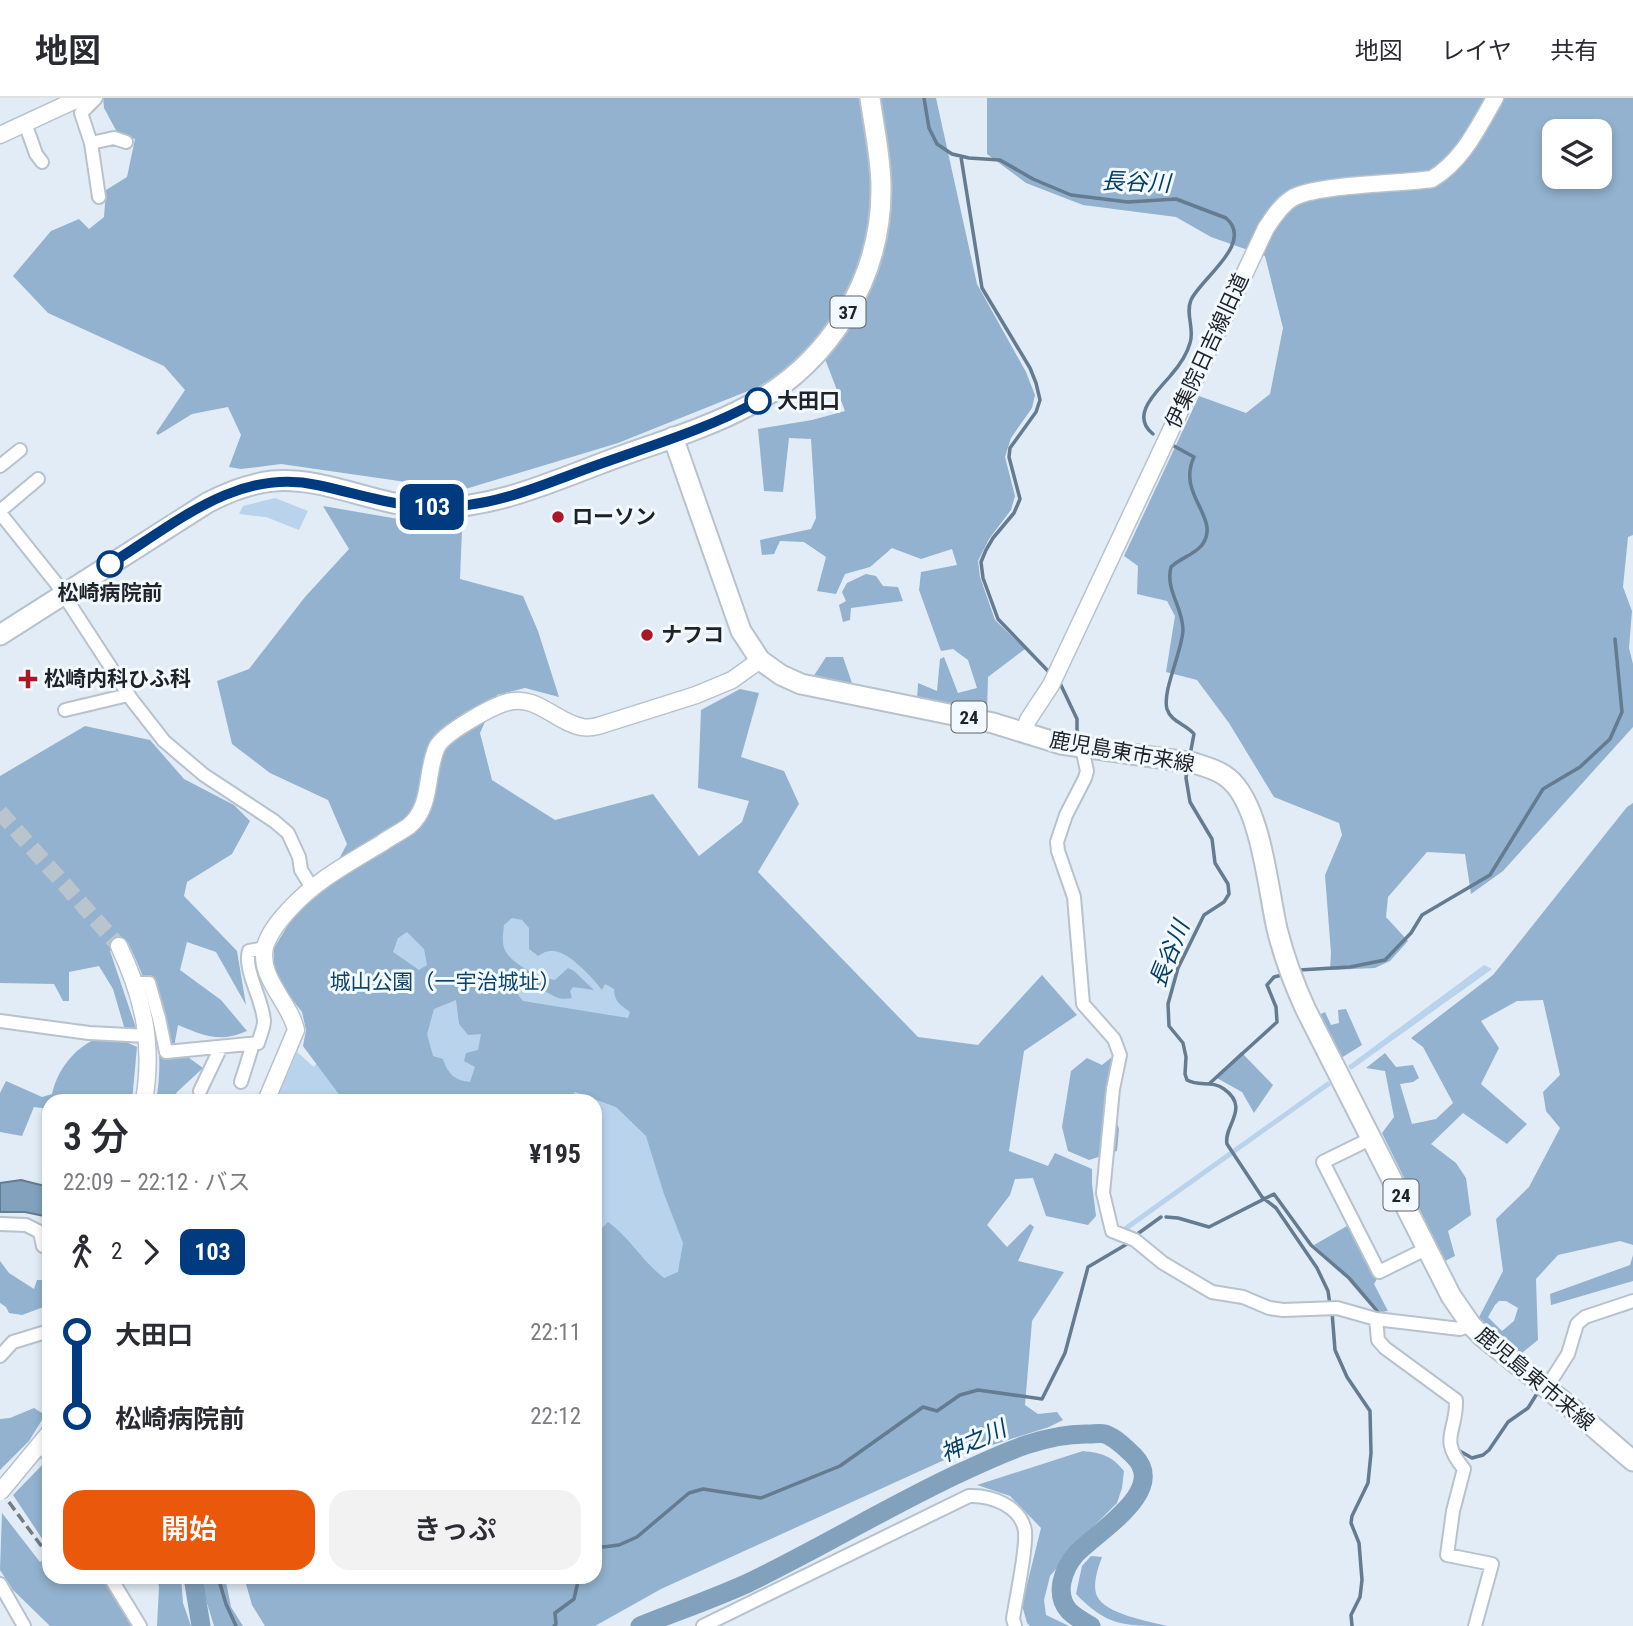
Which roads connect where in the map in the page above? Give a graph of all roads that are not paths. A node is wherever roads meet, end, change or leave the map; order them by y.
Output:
1 (80, 98) edge
2 (96, 98) edge
3 (870, 98) edge
4 (1495, 98) edge
5 (26, 123) junction
6 (0, 135) edge
7 (126, 142) dead end
8 (91, 143) junction
9 (42, 162) dead end
10 (99, 197) dead end
11 (673, 438) junction
12 (20, 450) dead end
13 (0, 466) edge
14 (38, 479) dead end
15 (0, 512) edge
16 (63, 594) junction
17 (0, 635) edge
18 (760, 660) junction
19 (128, 695) junction
20 (65, 710) dead end
21 (1024, 732) junction
22 (1082, 748) junction
23 (311, 886) junction
24 (119, 946) tunnel mouth
25 (265, 948) junction
26 (136, 983) junction
27 (0, 1021) edge
28 (148, 1036) junction
29 (253, 1044) junction
30 (221, 1047) junction
31 (166, 1052) junction
32 (164, 1065) dead end
33 (241, 1082) dead end
34 (200, 1091) dead end
35 (144, 1094) edge
36 (269, 1094) edge
37 (1371, 1138) junction
38 (0, 1224) edge
39 (42, 1241) edge
40 (1428, 1248) junction
41 (1633, 1301) edge
42 (1376, 1319) junction
43 (1471, 1325) junction
44 (42, 1332) edge
45 (0, 1356) edge
46 (1547, 1387) junction
47 (42, 1449) edge
48 (1633, 1461) edge
49 (0, 1492) edge
50 (0, 1584) edge
51 (114, 1584) edge
52 (24, 1626) edge
53 (140, 1626) edge
54 (703, 1626) edge
55 (1015, 1626) edge
56 (1475, 1626) edge

1 - 5 street
2 - 8 street
3 - 11 main road, 37
4 - 21 street, 伊集院日吉線旧道
5 - 6 street
5 - 9 street
7 - 8 street
8 - 10 street
11 - 16 main road
11 - 18 main road, 鹿児島東市来線 / 24
12 - 13 street
14 - 15 street
15 - 16 street
16 - 17 main road
16 - 19 street
18 - 21 main road, 鹿児島東市来線 / 24
18 - 23 street
19 - 20 street
19 - 23 street
21 - 22 main road, 鹿児島東市来線 / 24
22 - 37 main road, 鹿児島東市来線 / 24
22 - 42 street
23 - 25 street
24 - 26 street
25 - 29 street
25 - 36 street
26 - 28 street
26 - 31 street
27 - 28 street
28 - 35 street
29 - 30 street
29 - 33 street
30 - 31 street
30 - 34 street
31 - 32 street
37 - 40 main road, 鹿児島東市来線 / 24
37 - 40 street
38 - 39 street
40 - 43 main road, 鹿児島東市来線 / 24
41 - 46 street
42 - 43 street
42 - 56 street
43 - 46 main road, 鹿児島東市来線 / 24
44 - 45 street
46 - 48 main road, 鹿児島東市来線 / 24
47 - 49 street, bridge
50 - 52 street
51 - 53 street
54 - 55 street

